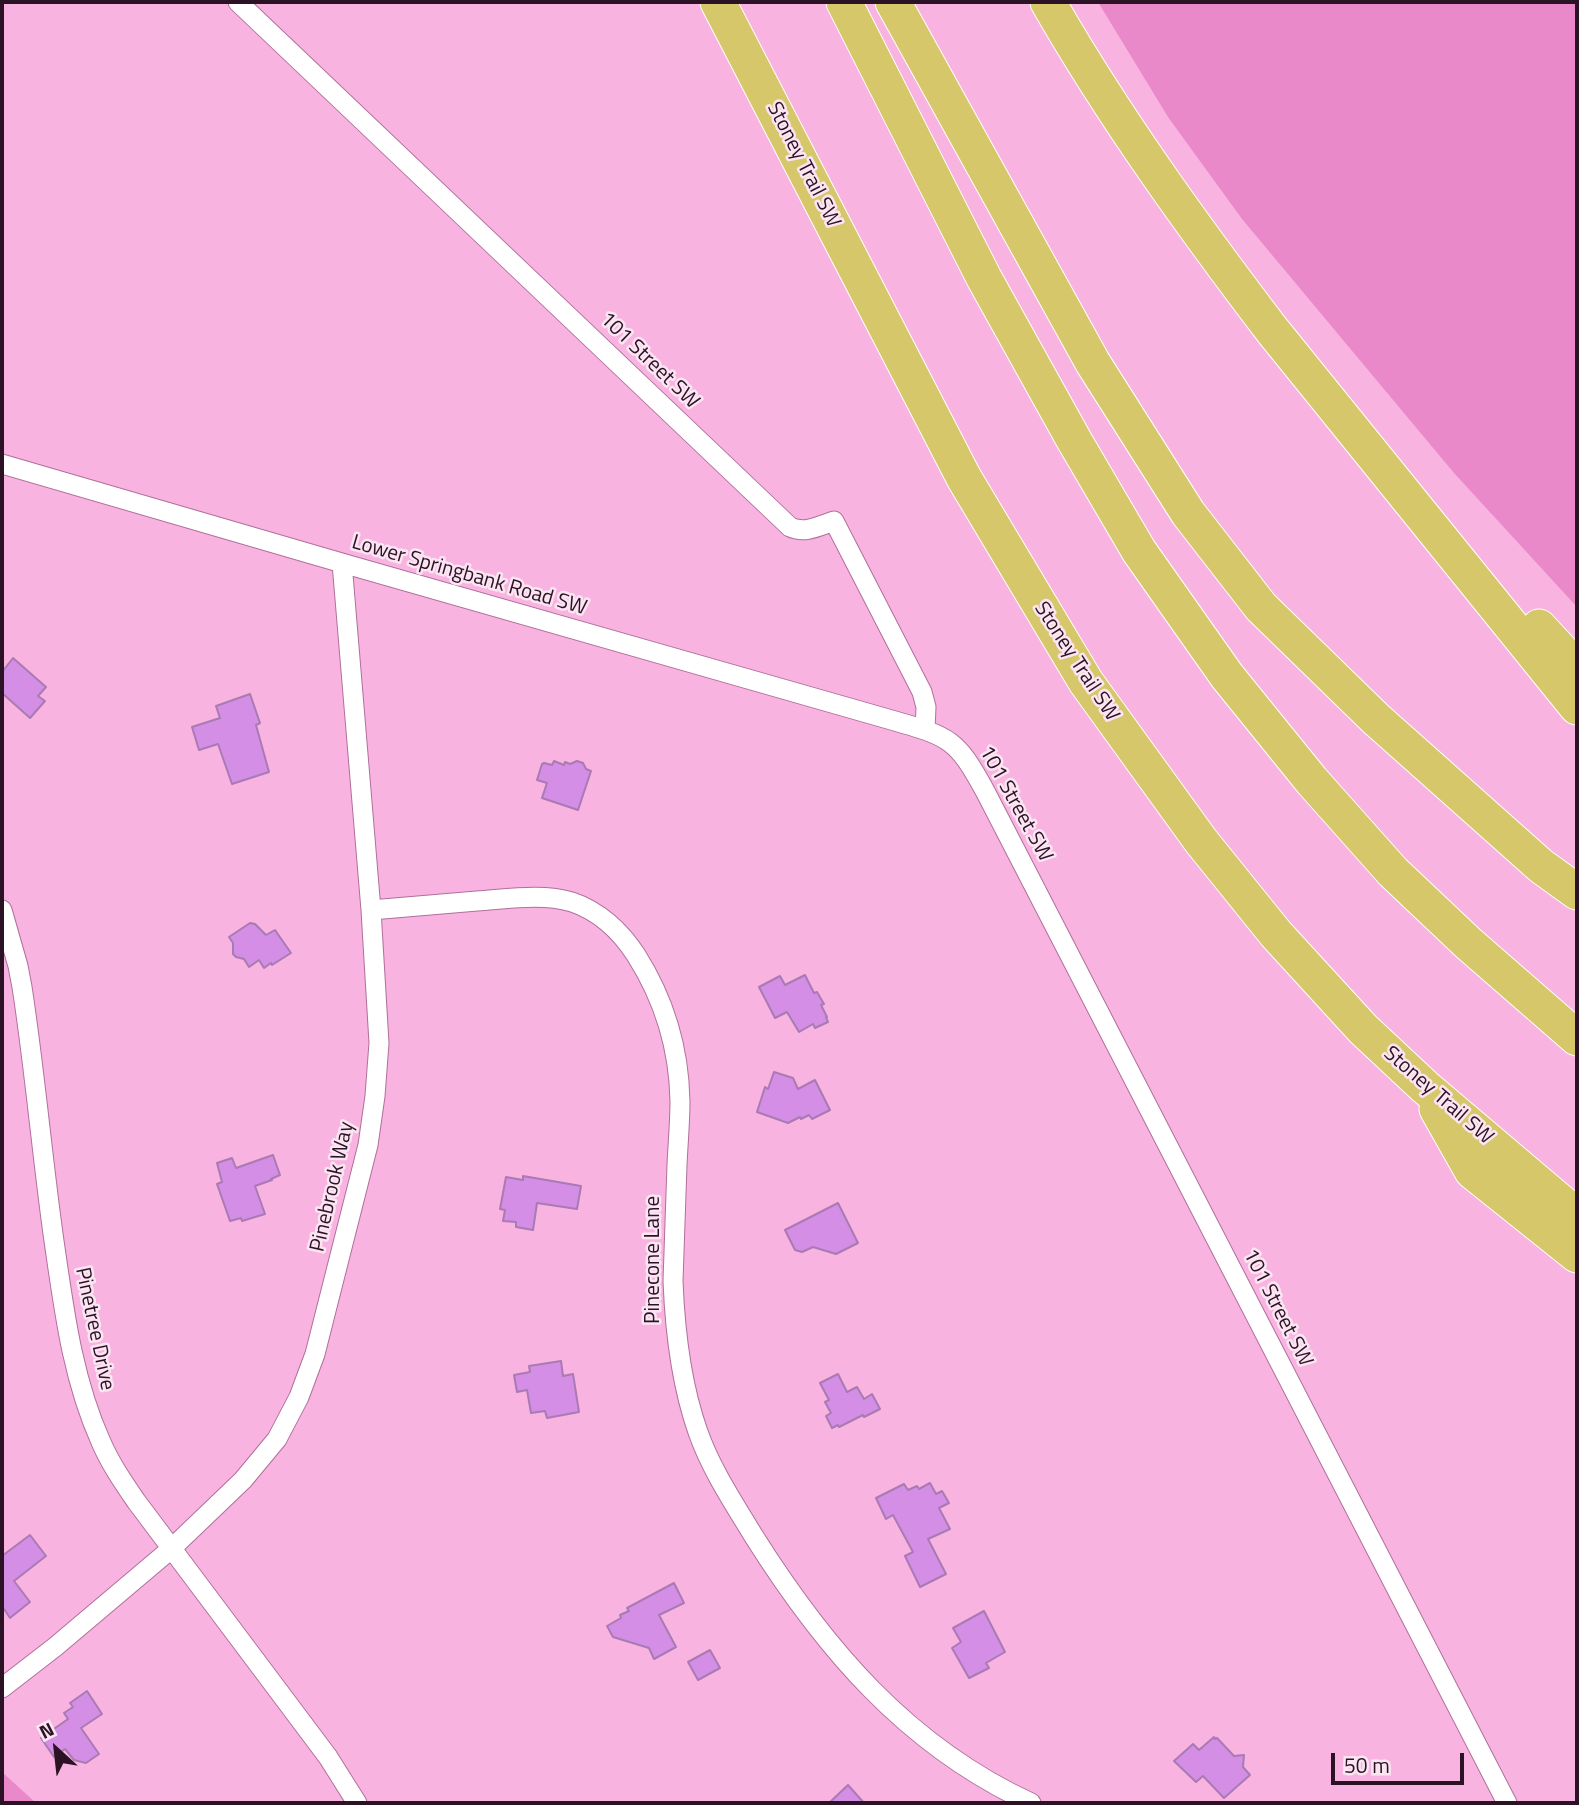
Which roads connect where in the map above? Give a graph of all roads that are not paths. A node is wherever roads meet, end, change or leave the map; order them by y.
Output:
1 (238, 2) edge
2 (718, 2) edge
3 (844, 2) edge
4 (893, 2) edge
5 (1048, 2) edge
6 (1333, 405) junction
7 (2, 464) edge
8 (342, 563) junction
9 (1577, 668) edge
10 (1577, 707) edge
11 (925, 730) junction
12 (1577, 892) edge
13 (2, 910) edge
14 (371, 910) junction
15 (1577, 1038) edge
16 (1425, 1087) junction
17 (1577, 1216) edge
18 (1577, 1255) edge
19 (171, 1549) junction
20 (2, 1688) edge
21 (357, 1803) edge
22 (1031, 1803) edge
23 (1507, 1803) edge

1 - 11 street, 101 Street SW
2 - 16 highway, Stoney Trail SW
3 - 15 highway
4 - 12 highway
5 - 6 highway
6 - 9 highway
6 - 10 highway
7 - 8 street, Lower Springbank Road SW
8 - 11 street, Lower Springbank Road SW
8 - 14 street, Pinebrook Way
11 - 23 street, 101 Street SW
13 - 19 street, Pinetree Drive
14 - 19 street, Pinebrook Way
14 - 22 street, Pinecone Lane
16 - 17 highway, Stoney Trail SW
16 - 18 highway
19 - 20 street, Pinebrook Way
19 - 21 street, Pinetree Drive

